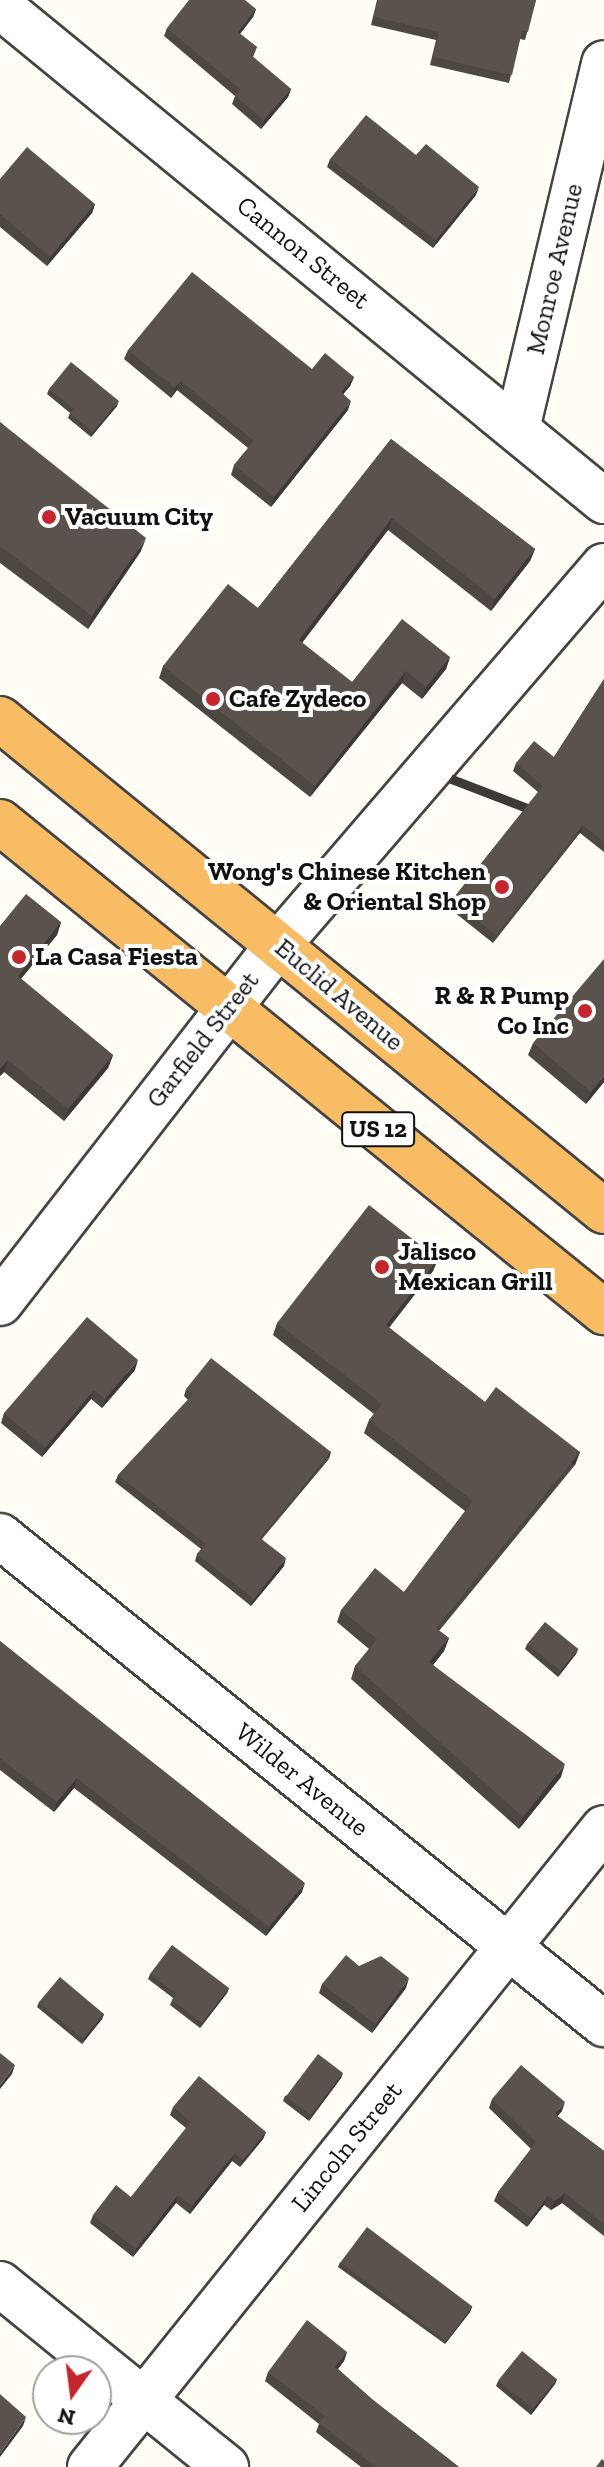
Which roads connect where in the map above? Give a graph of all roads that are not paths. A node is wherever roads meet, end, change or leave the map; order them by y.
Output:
1 (5, 19) edge
2 (604, 63) edge
3 (517, 429) junction
4 (604, 501) edge
5 (604, 566) edge
6 (0, 719) edge
7 (0, 822) edge
8 (278, 945) junction
9 (228, 1007) junction
10 (604, 1211) edge
11 (0, 1303) edge
12 (604, 1312) edge
13 (0, 1536) edge
14 (604, 1828) edge
15 (508, 1946) junction
16 (604, 2024) edge
17 (0, 2284) edge
18 (144, 2401) junction
19 (90, 2467) edge
20 (226, 2467) edge

1 - 3 street, Cannon Street
2 - 3 street, Monroe Avenue
3 - 4 street, Cannon Street
5 - 8 street, Garfield Street
6 - 8 highway, Euclid Avenue / US 12
7 - 9 highway, US 12
8 - 9 street, Garfield Street
8 - 10 highway, Euclid Avenue / US 12
9 - 11 street, Garfield Street
9 - 12 highway, US 12
13 - 15 street, Wilder Avenue
14 - 15 street, Lincoln Street
15 - 16 street, Wilder Avenue
15 - 18 street, Lincoln Street
17 - 18 street
18 - 19 street, Lincoln Street
18 - 20 street

